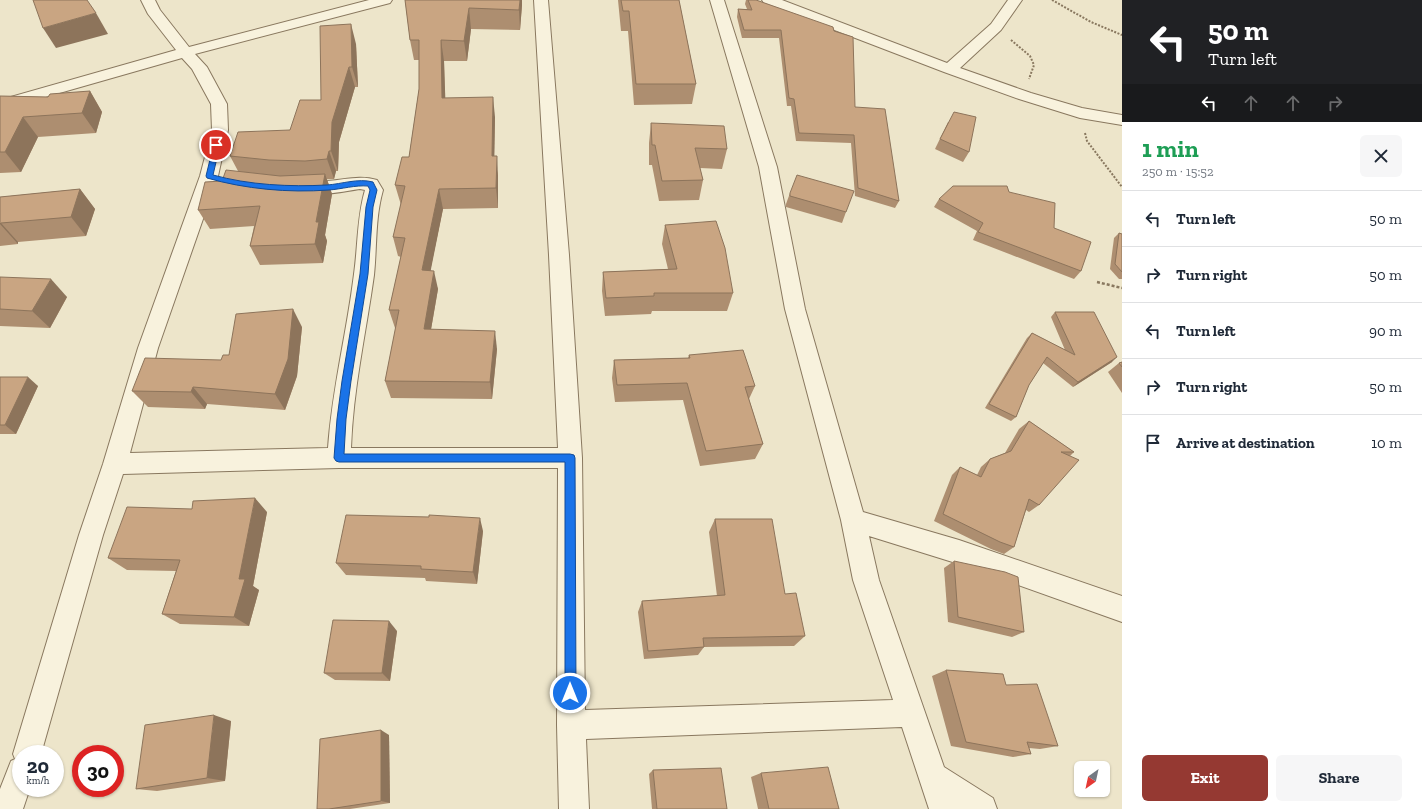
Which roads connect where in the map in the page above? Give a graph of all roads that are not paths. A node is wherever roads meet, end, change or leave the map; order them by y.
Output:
1 (148, 0) edge
2 (385, 0) edge
3 (541, 0) edge
4 (717, 0) edge
5 (769, 0) edge
6 (1015, 0) edge
7 (185, 52) junction
8 (949, 69) junction
9 (0, 105) edge
10 (1122, 120) edge
11 (278, 187) edge
12 (339, 458) junction
13 (570, 458) junction
14 (115, 464) junction
15 (853, 520) junction
16 (1122, 609) edge
17 (911, 713) junction
18 (570, 725) junction
19 (30, 745) edge
20 (933, 777) junction
21 (12, 797) edge
22 (8, 809) edge
23 (574, 809) edge
24 (944, 809) edge
25 (982, 809) edge

1 - 7 street
2 - 7 street
3 - 13 street
4 - 15 street
5 - 8 street
6 - 8 street
7 - 9 street
7 - 14 street
8 - 10 street
11 - 12 street
12 - 13 street
12 - 14 street
13 - 18 street
14 - 19 street
15 - 16 street
15 - 17 street
17 - 18 street
17 - 20 street
18 - 23 street
20 - 24 street
20 - 25 street
21 - 22 street

